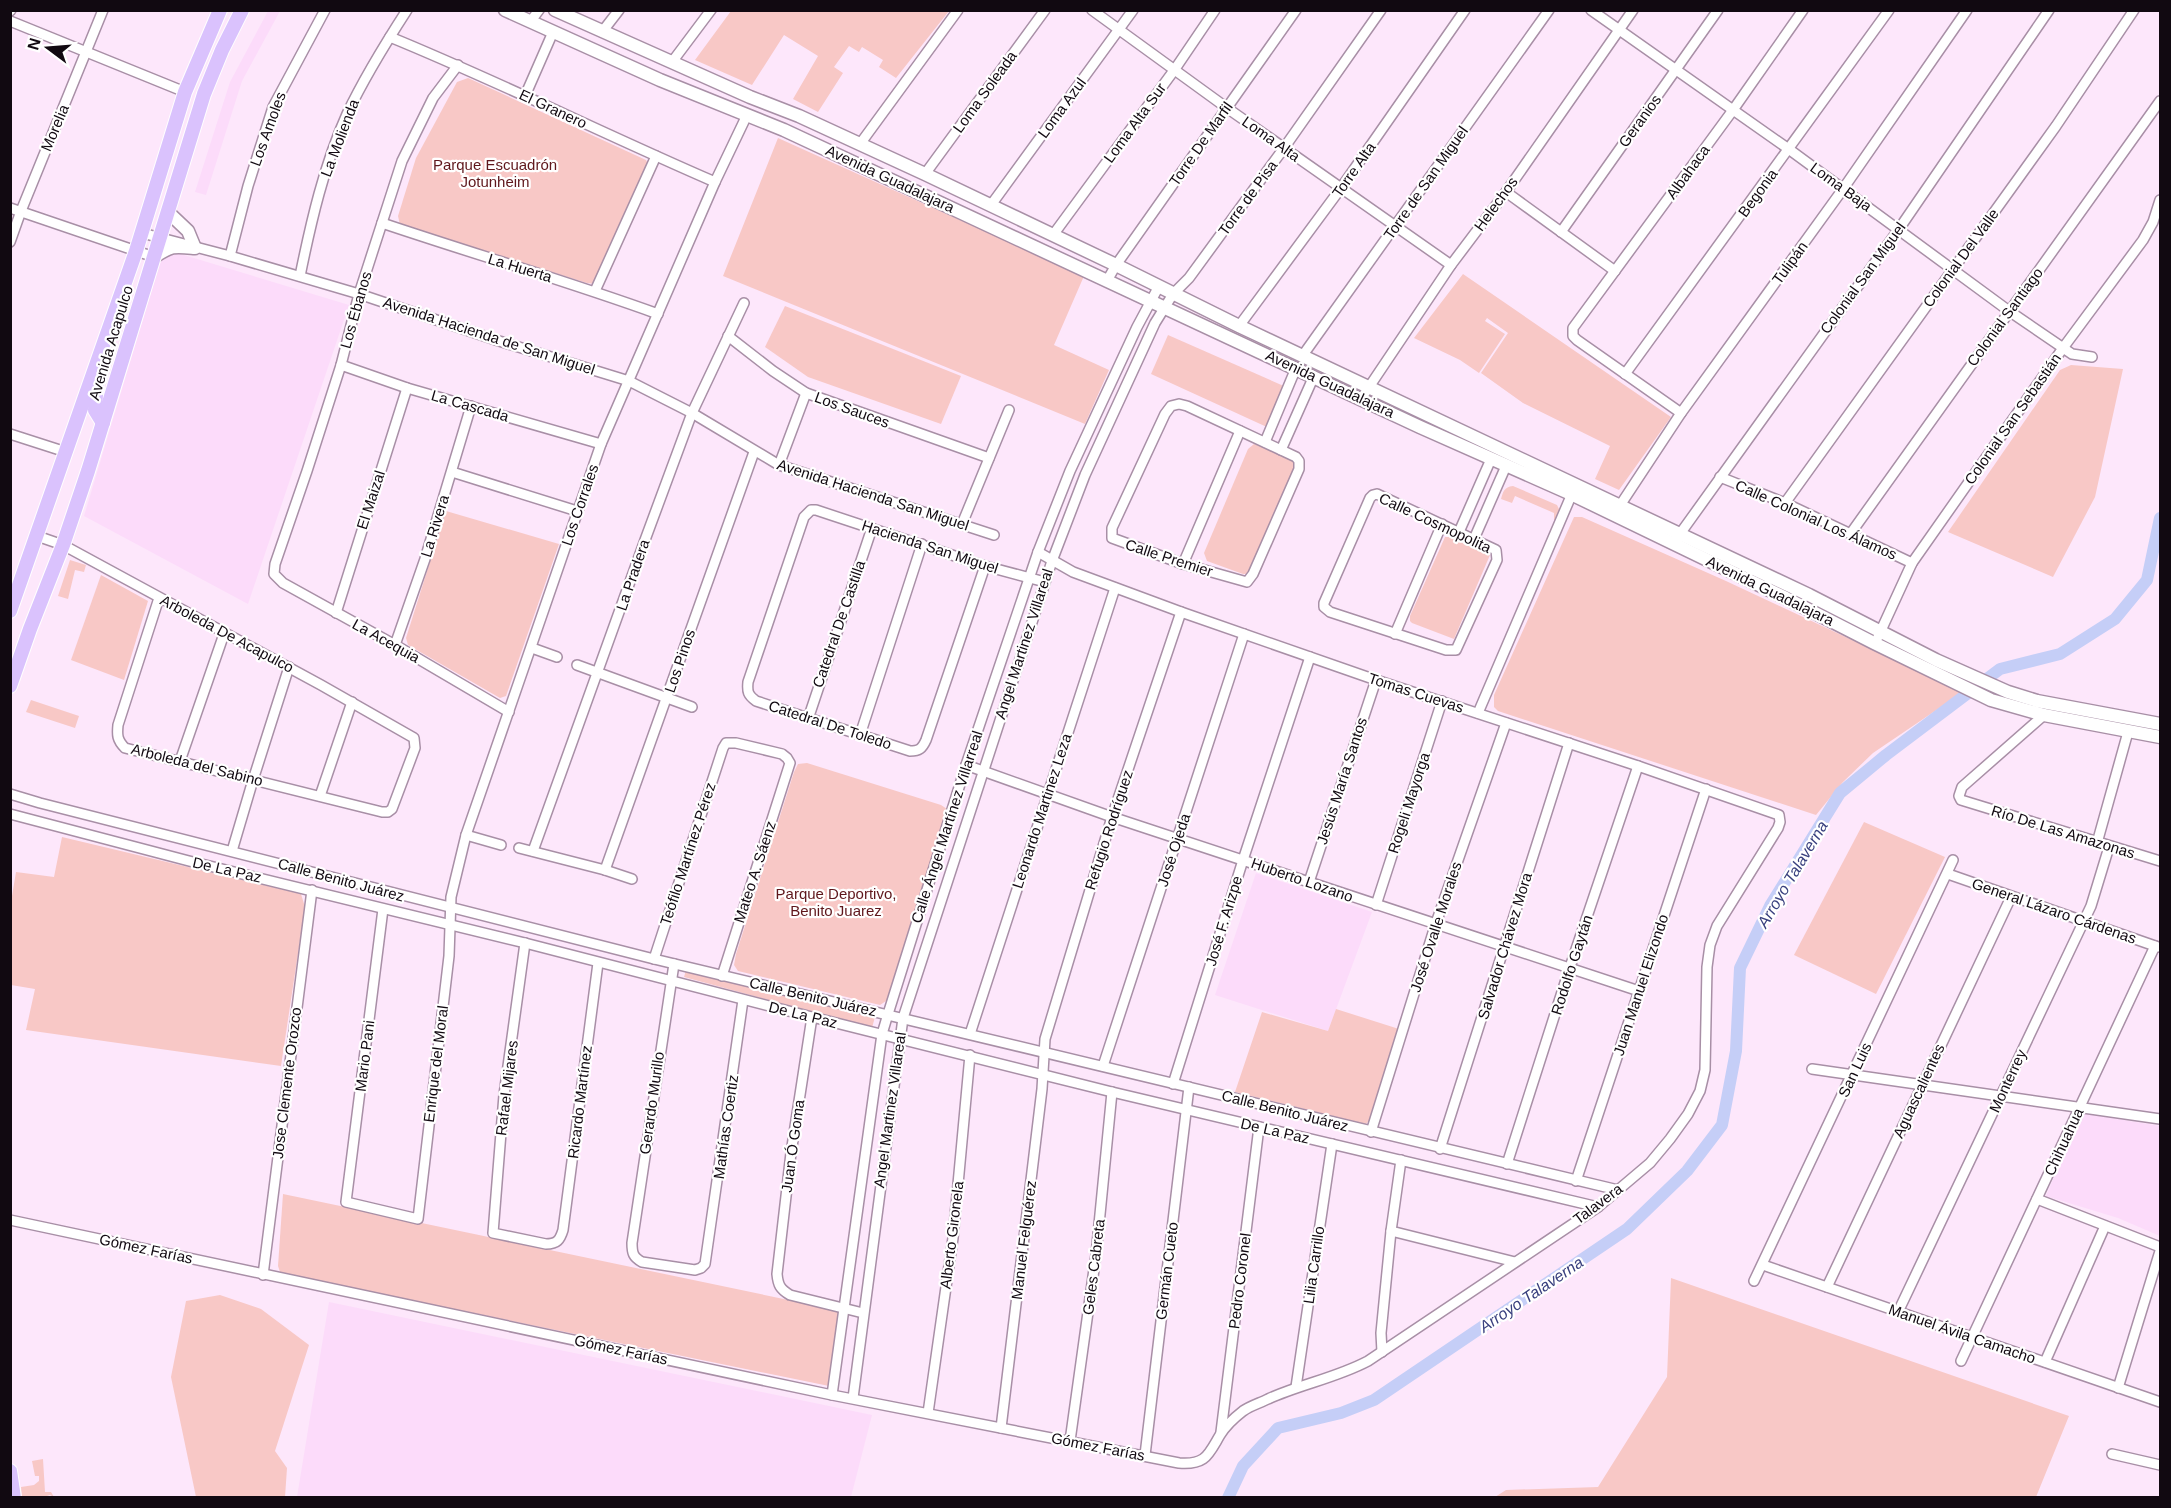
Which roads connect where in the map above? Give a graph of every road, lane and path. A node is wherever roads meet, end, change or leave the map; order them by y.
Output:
1 (103, 10) edge
2 (220, 10) edge
3 (242, 10) edge
4 (325, 10) edge
5 (407, 10) edge
6 (504, 10) edge
7 (539, 10) edge
8 (555, 10) edge
9 (619, 10) edge
10 (711, 10) edge
11 (958, 10) edge
12 (1045, 10) edge
13 (1092, 10) edge
14 (1133, 10) edge
15 (1215, 10) edge
16 (1296, 10) edge
17 (1381, 10) edge
18 (1465, 10) edge
19 (1549, 10) edge
20 (1591, 10) edge
21 (1633, 10) edge
22 (1718, 10) edge
23 (1803, 10) edge
24 (1889, 10) edge
25 (1966, 10) edge
26 (2049, 10) edge
27 (2134, 10) edge
28 (10, 21) edge
29 (530, 22) junction
30 (1120, 29) junction
31 (1620, 30) junction
32 (553, 32) junction
33 (602, 32) junction
34 (390, 37) junction
35 (87, 52) junction
36 (672, 63) junction
37 (458, 65) junction
38 (1175, 69) junction
39 (1676, 71) junction
40 (185, 92) junction
41 (525, 96) junction
42 (2160, 101) edge
43 (1227, 108) junction
44 (1733, 110) junction
45 (747, 115) junction
46 (860, 144) junction
47 (1284, 148) junction
48 (1790, 150) junction
49 (656, 156) junction
50 (925, 174) junction
51 (715, 182) junction
52 (1341, 188) junction
53 (1843, 189) junction
54 (1506, 192) junction
55 (2160, 200) edge
56 (991, 205) junction
57 (10, 208) edge
58 (21, 211) junction
59 (169, 213) junction
60 (382, 223) junction
61 (1395, 227) junction
62 (1899, 229) junction
63 (1562, 232) junction
64 (142, 233) junction
65 (1053, 235) junction
66 (160, 238) junction
67 (10, 242) edge
68 (195, 248) junction
69 (136, 251) junction
70 (230, 256) junction
71 (154, 257) junction
72 (1116, 265) junction
73 (1451, 265) junction
74 (1954, 269) junction
75 (1615, 271) junction
76 (300, 276) junction
77 (1108, 279) junction
78 (1159, 286) junction
79 (595, 291) junction
80 (359, 294) junction
81 (1173, 294) junction
82 (1151, 300) junction
83 (744, 303) dead end
84 (1165, 307) junction
85 (2009, 311) junction
86 (658, 314) junction
87 (1239, 327) junction
88 (728, 336) junction
89 (2063, 348) junction
90 (1303, 355) junction
91 (99, 356) junction
92 (2092, 357) dead end
93 (341, 365) junction
94 (1296, 368) junction
95 (1625, 374) junction
96 (1314, 376) junction
97 (629, 381) junction
98 (1368, 386) junction
99 (407, 388) junction
100 (806, 393) junction
101 (1361, 399) junction
102 (471, 406) junction
103 (1009, 410) dead end
104 (693, 413) junction
105 (1681, 413) junction
106 (103, 423) junction
107 (1240, 431) junction
108 (10, 434) edge
109 (1265, 442) junction
110 (601, 444) junction
111 (1281, 450) junction
112 (66, 452) junction
113 (754, 452) junction
114 (989, 458) junction
115 (1491, 459) junction
116 (779, 465) junction
117 (1506, 466) junction
118 (453, 472) junction
119 (1720, 477) junction
120 (1574, 489) junction
121 (1785, 503) junction
122 (816, 510) joint
123 (1617, 510) junction
124 (577, 511) junction
125 (962, 524) junction
126 (1442, 524) junction
127 (872, 528) junction
128 (1459, 532) junction
129 (1851, 533) junction
130 (994, 535) dead end
131 (37, 536) junction
132 (1474, 539) junction
133 (1677, 539) junction
134 (922, 544) junction
135 (63, 545) junction
136 (1038, 552) junction
137 (1052, 561) junction
138 (1912, 563) junction
139 (275, 564) joint
140 (1183, 564) junction
141 (985, 566) junction
142 (1029, 578) junction
143 (1045, 582) junction
144 (1115, 588) junction
145 (159, 598) junction
146 (10, 611) edge
147 (1181, 612) junction
148 (336, 613) junction
149 (1881, 631) junction
150 (224, 634) junction
151 (1244, 634) junction
152 (1395, 634) junction
153 (1874, 643) junction
154 (395, 645) junction
155 (532, 648) junction
156 (556, 657) dead end
157 (1310, 657) junction
158 (577, 665) dead end
159 (289, 667) junction
160 (598, 672) junction
161 (1376, 680) junction
162 (10, 686) edge
163 (667, 697) junction
164 (1442, 701) junction
165 (352, 702) junction
166 (692, 707) dead end
167 (509, 712) junction
168 (1478, 713) junction
169 (2044, 715) junction
170 (808, 719) junction
171 (1506, 723) junction
172 (2160, 724) edge
173 (2128, 732) junction
174 (860, 735) junction
175 (2160, 737) edge
176 (1569, 743) junction
177 (180, 761) junction
178 (966, 765) junction
179 (1638, 766) junction
180 (789, 769) joint
181 (982, 770) junction
182 (253, 780) junction
183 (1706, 789) junction
184 (10, 794) edge
185 (1047, 794) junction
186 (320, 796) junction
187 (40, 803) junction
188 (388, 812) joint
189 (10, 814) edge
190 (1113, 817) junction
191 (1780, 818) joint
192 (33, 821) junction
193 (466, 835) junction
194 (1178, 838) junction
195 (2097, 843) junction
196 (501, 846) dead end
197 (2109, 847) junction
198 (519, 848) dead end
199 (232, 851) junction
200 (533, 851) junction
201 (1243, 860) junction
202 (1953, 860) dead end
203 (2160, 861) edge
204 (605, 870) junction
205 (1948, 874) junction
206 (632, 879) dead end
207 (1309, 882) junction
208 (312, 890) junction
209 (2011, 897) junction
210 (1376, 905) junction
211 (383, 909) junction
212 (451, 909) junction
213 (2083, 922) junction
214 (1436, 923) junction
215 (451, 925) junction
216 (525, 943) junction
217 (1505, 947) junction
218 (2158, 947) edge
219 (654, 959) junction
220 (598, 963) junction
221 (674, 964) junction
222 (1570, 967) junction
223 (722, 976) junction
224 (670, 981) junction
225 (1639, 992) junction
226 (743, 1000) junction
227 (888, 1014) junction
228 (812, 1017) junction
229 (903, 1018) junction
230 (882, 1034) junction
231 (970, 1034) junction
232 (900, 1038) junction
233 (1044, 1051) junction
234 (970, 1055) junction
235 (1103, 1066) junction
236 (1812, 1069) dead end
237 (1042, 1073) junction
238 (1852, 1076) junction
239 (1173, 1084) junction
240 (1922, 1085) junction
241 (1189, 1087) junction
242 (1112, 1092) junction
243 (2001, 1096) junction
244 (2079, 1108) junction
245 (1186, 1109) junction
246 (2160, 1119) edge
247 (1259, 1127) junction
248 (1371, 1132) junction
249 (1332, 1144) junction
250 (1440, 1149) junction
251 (1401, 1160) junction
252 (1507, 1164) junction
253 (1576, 1181) junction
254 (1618, 1190) junction
255 (2037, 1199) junction
256 (1598, 1207) junction
257 (418, 1219) joint
258 (10, 1220) edge
259 (2105, 1226) junction
260 (1391, 1231) junction
261 (560, 1240) joint
262 (2160, 1249) edge
263 (708, 1255) joint
264 (1515, 1262) junction
265 (1763, 1265) junction
266 (263, 1275) junction
267 (1754, 1281) dead end
268 (1827, 1287) junction
269 (844, 1308) junction
270 (863, 1312) junction
271 (1899, 1312) junction
272 (1970, 1337) junction
273 (1382, 1352) junction
274 (1961, 1360) dead end
275 (2045, 1362) junction
276 (1296, 1387) junction
277 (2118, 1388) junction
278 (832, 1395) junction
279 (853, 1398) junction
280 (2160, 1402) edge
281 (928, 1413) junction
282 (1001, 1428) junction
283 (1220, 1435) junction
284 (1070, 1442) junction
285 (2112, 1454) dead end
286 (1145, 1455) junction
287 (2160, 1465) edge
288 (10, 1471) edge
289 (14, 1497) edge

1 - 35 street, Morelia
2 - 40 main road, Avenida Acapulco
3 - 59 main road, Avenida Acapulco
4 - 70 street, Los Amoles
5 - 34 street, La Molienda
6 - 29 main road, Avenida Guadalajara
7 - 29 street
8 - 33 main road, Avenida Guadalajara
9 - 33 street
10 - 36 street
11 - 46 street
12 - 50 street, Loma Soleada
13 - 30 street, Loma Alta
14 - 30 street, Loma Azul
15 - 38 street, Loma Alta Sur
16 - 43 street, Torre De Marfil
17 - 47 street, Torre de Pisa
18 - 52 street, Torre Alta
19 - 61 street, Torre de San Miguel
20 - 31 street, Loma Baja
21 - 31 street, Helechos
22 - 39 street, Geranios
23 - 44 street, Albahaca
24 - 48 street, Begonia
25 - 53 street, Tulipán
26 - 62 street, Colonial San Miguel
27 - 74 street, Colonial Del Valle
28 - 35 street
29 - 32 main road, Avenida Guadalajara
30 - 38 street, Loma Alta
30 - 56 street, Loma Azul
31 - 39 street, Loma Baja
31 - 54 street, Helechos
32 - 41 street
32 - 45 main road, Avenida Guadalajara
33 - 36 main road, Avenida Guadalajara
34 - 37 street, El Granero
34 - 76 street, La Molienda
35 - 40 street
35 - 58 street, Morelia
36 - 46 main road, Avenida Guadalajara
37 - 41 street, El Granero
37 - 60 street, Los Ébanos
38 - 43 street, Loma Alta
38 - 65 street, Loma Alta Sur
39 - 44 street, Loma Baja
39 - 63 street, Geranios
40 - 64 main road, Avenida Acapulco
41 - 49 street, El Granero
42 - 85 street, Colonial Santiago
43 - 47 street, Loma Alta
43 - 72 street, Torre De Marfil
44 - 48 street, Loma Baja
44 - 75 street, Albahaca
45 - 51 street, Los Corrales
45 - 77 main road, Avenida Guadalajara
46 - 50 main road, Avenida Guadalajara
47 - 52 street, Loma Alta
47 - 81 street, Torre de Pisa
48 - 53 street, Loma Baja
48 - 95 street, Begonia
49 - 51 street, El Granero
49 - 79 street
50 - 56 main road, Avenida Guadalajara
51 - 86 street, Los Corrales
52 - 61 street, Loma Alta
52 - 87 street, Torre Alta
53 - 62 street, Loma Baja
53 - 105 street, Tulipán
54 - 63 street
54 - 73 street, Helechos
55 - 89 street, Colonial San Sebastián
56 - 65 main road, Avenida Guadalajara
57 - 58 street
58 - 67 street, Morelia
58 - 69 street
59 - 66 main road, Avenida Acapulco
59 - 68 main road
60 - 79 street, La Huerta
60 - 80 street, Los Ébanos
61 - 73 street, Loma Alta
61 - 90 street, Torre de San Miguel
62 - 74 street, Loma Baja
62 - 119 street, Colonial San Miguel
63 - 75 street
64 - 66 street, Avenida Hacienda de San Miguel
64 - 69 main road, Avenida Acapulco
65 - 72 main road, Avenida Guadalajara
66 - 68 street, Avenida Hacienda de San Miguel
66 - 71 main road, Avenida Acapulco
68 - 70 street, Avenida Hacienda de San Miguel
68 - 71 main road
69 - 71 street
69 - 91 main road, Avenida Acapulco
70 - 76 street, Avenida Hacienda de San Miguel
71 - 106 main road, Avenida Acapulco
72 - 77 street, Torre De Marfil
72 - 78 main road, Avenida Guadalajara
73 - 98 street, Helechos
74 - 85 street, Loma Baja
74 - 121 street, Colonial Del Valle
75 - 95 street, Albahaca
76 - 80 street, Avenida Hacienda de San Miguel
77 - 82 main road, Avenida Guadalajara
78 - 81 main road, Avenida Guadalajara
78 - 82 street, Calle Ángel Martínez Villarreal
79 - 86 street, La Huerta
80 - 93 street, Los Ébanos
80 - 97 street, Avenida Hacienda de San Miguel
81 - 84 street, Angel Martinez Villareal
81 - 87 main road, Avenida Guadalajara
82 - 84 main road, Avenida Guadalajara
82 - 136 street, Calle Ángel Martínez Villarreal
83 - 88 street, La Pradera
84 - 94 main road, Avenida Guadalajara
84 - 137 street, Angel Martinez Villareal
85 - 89 street, Loma Baja
85 - 129 street, Colonial Santiago
86 - 97 street, Los Corrales
87 - 90 main road, Avenida Guadalajara
88 - 100 street, Los Sauces
88 - 104 street, La Pradera
89 - 92 street, Loma Baja
89 - 138 street, Colonial San Sebastián
90 - 98 main road, Avenida Guadalajara
91 - 106 main road
91 - 112 main road, Avenida Acapulco
93 - 99 street, La Cascada
93 - 139 street, Los Ébanos
94 - 96 main road, Avenida Guadalajara
94 - 109 street
95 - 105 street
96 - 101 main road, Avenida Guadalajara
96 - 111 street
97 - 104 street, Avenida Hacienda San Miguel
97 - 110 street, Los Corrales
98 - 101 street, Helechos
98 - 120 main road, Avenida Guadalajara
99 - 102 street, La Cascada
99 - 148 street, El Maizal
100 - 114 street, Los Sauces
100 - 116 street
101 - 115 main road, Avenida Guadalajara
102 - 110 street, La Cascada
102 - 118 street, La Rivera
103 - 114 street
104 - 113 street, Avenida Hacienda San Miguel
104 - 160 street, La Pradera
105 - 123 street, Tulipán
106 - 135 main road, Avenida Acapulco
107 - 109 street, Calle Premier
107 - 140 street
107 - 140 street, Calle Premier
108 - 112 street
109 - 111 street, Calle Premier
110 - 124 street, Los Corrales
111 - 140 street, Calle Premier
112 - 131 main road, Avenida Acapulco
113 - 116 street, Avenida Hacienda San Miguel
113 - 163 street, Los Pinos
114 - 125 street
115 - 117 main road, Avenida Guadalajara
115 - 128 street
116 - 125 street, Avenida Hacienda San Miguel
117 - 120 main road, Avenida Guadalajara
117 - 132 street
118 - 124 street
118 - 154 street, La Rivera
119 - 121 street, Calle Colonial Los Álamos
119 - 133 street, Colonial San Miguel
120 - 123 main road, Avenida Guadalajara
120 - 168 street
121 - 129 street, Calle Colonial Los Álamos
122 - 127 street, Hacienda San Miguel
122 - 170 street, Catedral De Toledo
123 - 133 main road, Avenida Guadalajara
124 - 155 street, Los Corrales
125 - 130 street, Avenida Hacienda San Miguel
126 - 128 street, Calle Cosmopolita
126 - 152 street
126 - 152 street, Calle Cosmopolita
127 - 134 street, Hacienda San Miguel
127 - 170 street, Catedral De Castilla
128 - 132 street, Calle Cosmopolita
129 - 138 street, Calle Colonial Los Álamos
131 - 135 street, Arboleda De Acapulco
131 - 146 main road, Avenida Acapulco
132 - 152 street, Calle Cosmopolita
133 - 149 main road, Avenida Guadalajara
133 - 153 main road, Avenida Guadalajara
134 - 141 street, Hacienda San Miguel
134 - 174 street
135 - 145 street, Arboleda De Acapulco
135 - 162 main road, Avenida Acapulco
136 - 137 street
136 - 142 street, Calle Ángel Martínez Villarreal
137 - 143 street, Angel Martinez Villareal
137 - 144 street, Tomas Cuevas
138 - 149 street, Colonial San Sebastián
139 - 148 street, La Acequia
141 - 142 street, Hacienda San Miguel
141 - 174 street, Catedral De Toledo
142 - 143 street, Hacienda San Miguel
142 - 178 street, Calle Ángel Martínez Villarreal
143 - 181 street, Angel Martinez Villareal
144 - 147 street, Tomas Cuevas
144 - 185 street, Leonardo Martinez Leza
145 - 150 street, Arboleda De Acapulco
145 - 177 street, Arboleda del Sabino
147 - 151 street, Tomas Cuevas
147 - 190 street, Refugio Rodríguez
148 - 154 street, La Acequia
149 - 153 street, Colonial San Sebastián
149 - 172 main road, Avenida Guadalajara
150 - 159 street, Arboleda De Acapulco
150 - 177 street
151 - 157 street, Tomas Cuevas
151 - 194 street, José Ojeda
153 - 169 main road, Avenida Guadalajara
154 - 167 street, La Acequia
155 - 156 street
155 - 167 street, Los Corrales
157 - 161 street, Tomas Cuevas
157 - 201 street, José F. Arizpe
158 - 160 street
159 - 165 street, Arboleda De Acapulco
159 - 182 street
160 - 163 street
160 - 200 street, La Pradera
161 - 164 street, Tomas Cuevas
161 - 207 street, Jesús María Santos
163 - 166 street
163 - 204 street, Los Pinos
164 - 168 street, Tomas Cuevas
164 - 210 street, Rogeli Mayorga
165 - 186 street
165 - 188 street, Arboleda De Acapulco
167 - 193 street, Los Corrales
168 - 171 street, Tomas Cuevas
169 - 173 main road, Avenida Guadalajara
169 - 195 street, Río De Las Amazonas
170 - 174 street, Catedral De Toledo
171 - 176 street, Tomas Cuevas
171 - 214 street, José Ovalle Morales
173 - 175 main road, Avenida Guadalajara
173 - 195 street
176 - 179 street, Tomas Cuevas
176 - 217 street, Salvador Chávez Mora
177 - 182 street, Arboleda del Sabino
178 - 181 street, Huberto Lozano
178 - 227 street, Calle Ángel Martínez Villarreal
179 - 183 street, Tomas Cuevas
179 - 222 street, Rodolfo Gaytán
180 - 219 street, Teófilo Martínez Pérez
180 - 223 street, Mateo A. Sáenz
181 - 185 street, Huberto Lozano
181 - 229 street, Angel Martinez Villareal
182 - 186 street, Arboleda del Sabino
182 - 199 street
183 - 191 street, Tomas Cuevas
183 - 225 street, Juan Manuel Elizondo
184 - 187 street, Calle Benito Juárez
185 - 190 street, Huberto Lozano
185 - 231 street, Leonardo Martinez Leza
186 - 188 street, Arboleda del Sabino
187 - 192 street
187 - 199 street, Calle Benito Juárez
189 - 192 street, De La Paz
190 - 194 street, Huberto Lozano
190 - 233 street, Refugio Rodríguez
191 - 254 street, Talavera
192 - 208 street, De La Paz
193 - 196 street
193 - 212 street, Los Corrales
194 - 201 street, Huberto Lozano
194 - 235 street, José Ojeda
195 - 197 street, Río De Las Amazonas
197 - 203 street, Río De Las Amazonas
197 - 213 street, Monterrey
198 - 200 street
199 - 212 street, Calle Benito Juárez
200 - 204 street
201 - 207 street, Huberto Lozano
201 - 239 street, José F. Arizpe
202 - 205 street, San Luis
204 - 206 street
205 - 209 street, General Lázaro Cárdenas
205 - 238 street, San Luis
207 - 210 street, Huberto Lozano
208 - 211 street, De La Paz
208 - 266 street, Jose Clemente Orozco
209 - 213 street, General Lázaro Cárdenas
209 - 240 street, Aguascalientes
210 - 214 street, Huberto Lozano
211 - 215 street, De La Paz
211 - 257 street, Mario Pani
212 - 215 street, Enrique del Moral
212 - 219 street, Calle Benito Juárez
213 - 218 street, General Lázaro Cárdenas
213 - 243 street, Monterrey
214 - 217 street, Huberto Lozano
214 - 248 street, José Ovalle Morales
215 - 216 street, De La Paz
215 - 257 street, Enrique del Moral
216 - 220 street, De La Paz
216 - 261 street, Rafael Mijares
217 - 222 street, Huberto Lozano
217 - 250 street, Salvador Chávez Mora
218 - 244 street, Chihuahua
219 - 221 street, Calle Benito Juárez
220 - 224 street, De La Paz
220 - 261 street, Ricardo Martínez
221 - 223 street, Calle Benito Juárez
221 - 224 street, Gerardo Murillo
222 - 225 street, Huberto Lozano
222 - 252 street, Rodolfo Gaytán
223 - 227 street, Calle Benito Juárez
224 - 226 street, De La Paz
224 - 263 street, Gerardo Murillo
225 - 253 street, Juan Manuel Elizondo
226 - 228 street, De La Paz
226 - 263 street, Mathías Coertiz
227 - 229 street, Calle Benito Juárez
227 - 230 street, Calle Ángel Martínez Villarreal
228 - 230 street, De La Paz
228 - 269 street, Juan Ó Goma
229 - 231 street, Calle Benito Juárez
229 - 232 street, Angel Martinez Villareal
230 - 232 street, De La Paz
230 - 269 street, Calle Ángel Martínez Villarreal
231 - 233 street, Calle Benito Juárez
232 - 234 street, De La Paz
232 - 270 street, Angel Martinez Villareal
233 - 235 street, Calle Benito Juárez
233 - 237 street, Manuel Felguérez
234 - 237 street, De La Paz
234 - 281 street, Alberto Gironela
235 - 239 street, Calle Benito Juárez
236 - 238 street
237 - 242 street, De La Paz
237 - 282 street, Manuel Felguérez
238 - 240 street
238 - 265 street, San Luis
239 - 241 street, Calle Benito Juárez
240 - 243 street
240 - 268 street, Aguascalientes
241 - 245 street, Germán Cueto
241 - 248 street, Calle Benito Juárez
242 - 245 street, De La Paz
242 - 284 street, Geles Cabreta
243 - 244 street
243 - 271 street, Monterrey
244 - 246 street
244 - 255 street, Chihuahua
245 - 247 street, De La Paz
245 - 286 street, Germán Cueto
247 - 249 street, De La Paz
247 - 283 street, Pedro Coronel
248 - 250 street, Calle Benito Juárez
249 - 251 street, De La Paz
249 - 276 street, Lilia Carrillo
250 - 252 street, Calle Benito Juárez
251 - 256 street, De La Paz
251 - 260 street
252 - 253 street, Calle Benito Juárez
253 - 254 street, Calle Benito Juárez
254 - 256 street, Talavera
255 - 259 street
255 - 272 street, Chihuahua
256 - 264 street, Talavera
258 - 266 street, Gómez Farías
259 - 262 street
259 - 275 street
260 - 264 street
260 - 273 street
262 - 277 street
264 - 273 street, Talavera
265 - 267 street, San Luis
265 - 268 street, Manuel Ávila Camacho
266 - 278 street, Gómez Farías
268 - 271 street, Manuel Ávila Camacho
269 - 270 street
269 - 278 street, Calle Ángel Martínez Villarreal
270 - 279 street, Angel Martinez Villareal
271 - 272 street, Manuel Ávila Camacho
272 - 274 street, Chihuahua
272 - 275 street, Manuel Ávila Camacho
273 - 276 street, Talavera
275 - 277 street, Manuel Ávila Camacho
276 - 283 street, Talavera
277 - 280 street, Manuel Ávila Camacho
278 - 279 street, Gómez Farías
279 - 281 street, Gómez Farías
281 - 282 street, Gómez Farías
282 - 284 street, Gómez Farías
283 - 286 street, Gómez Farías
284 - 286 street, Gómez Farías
285 - 287 street
288 - 289 main road

